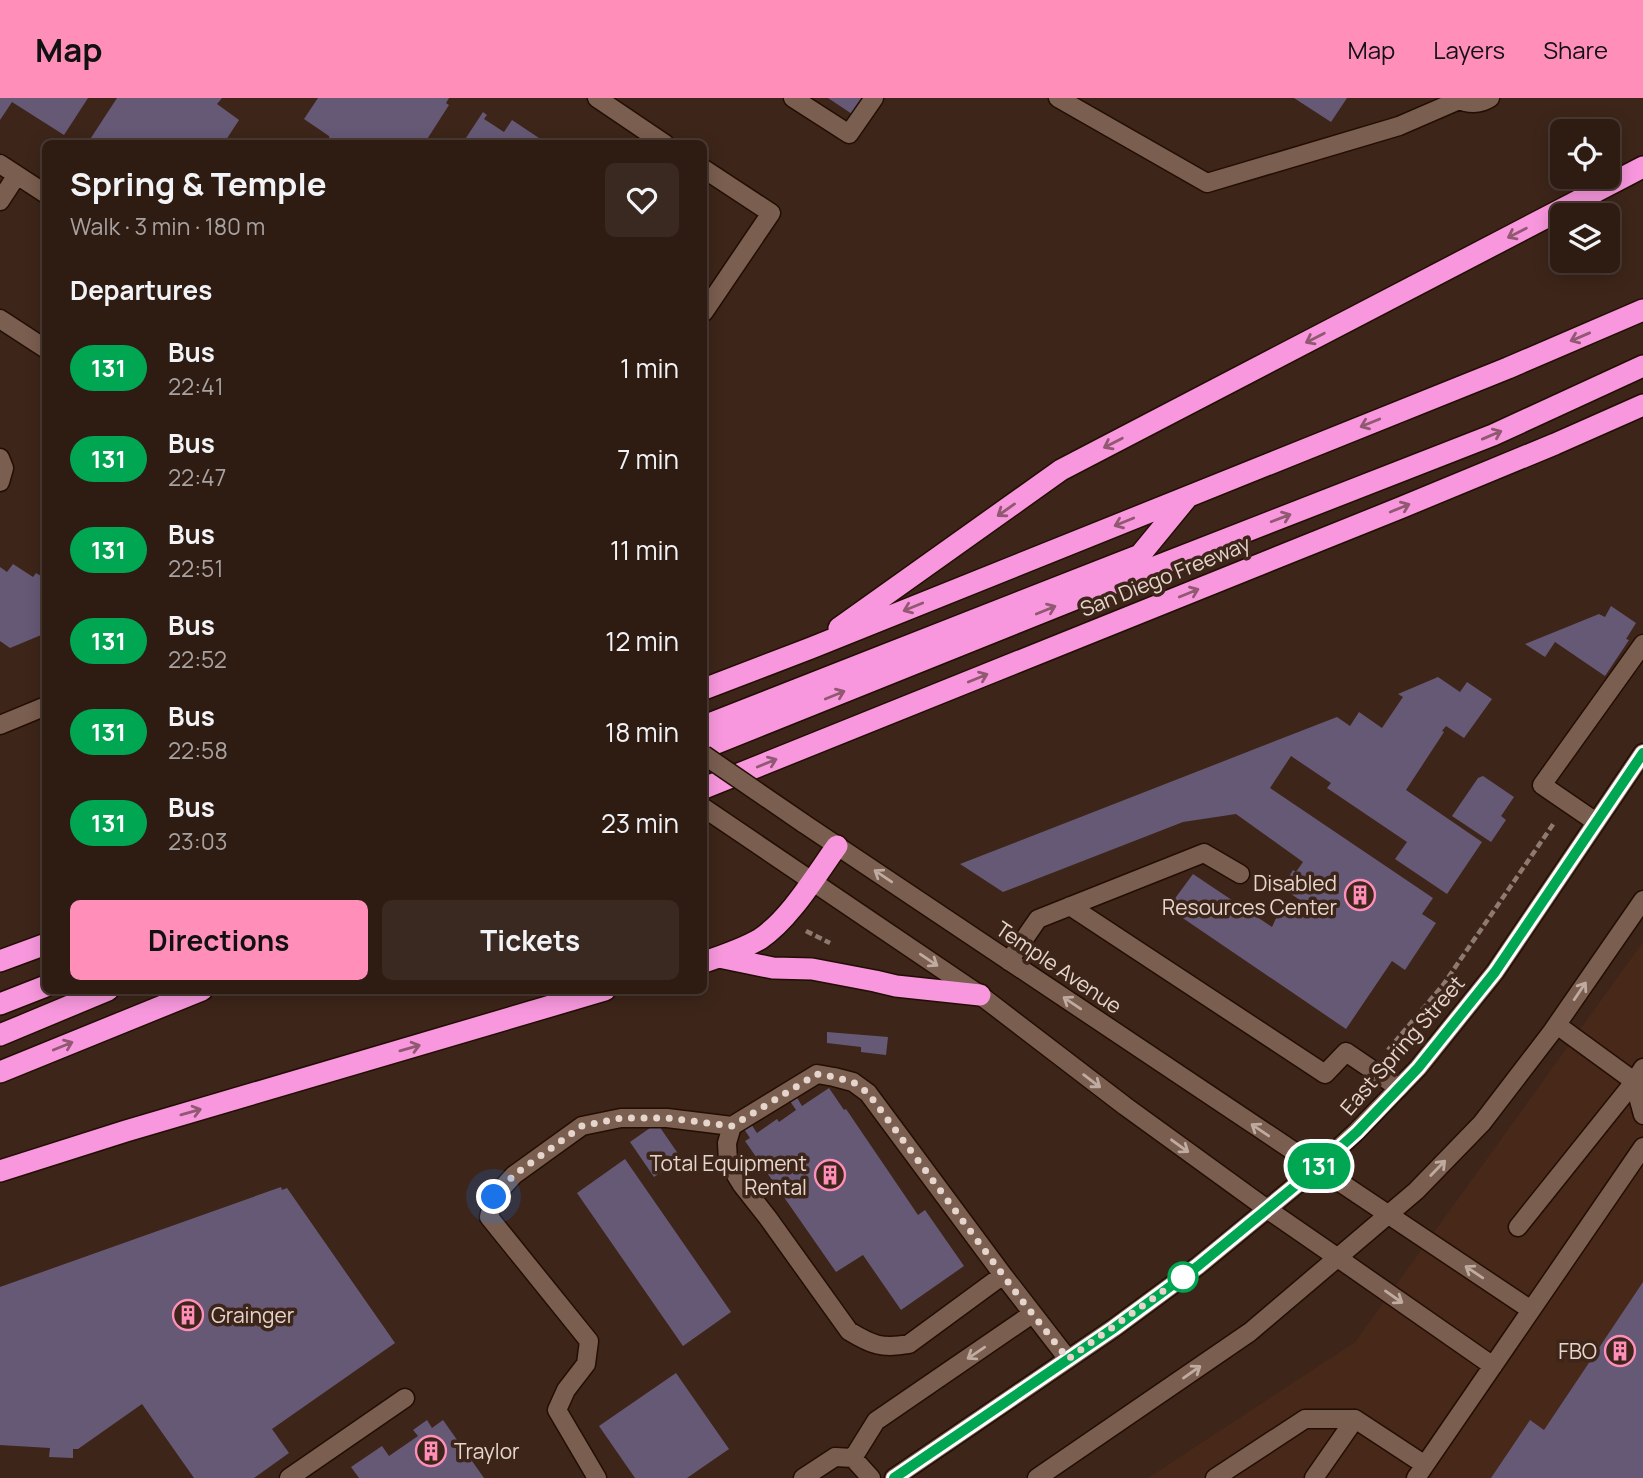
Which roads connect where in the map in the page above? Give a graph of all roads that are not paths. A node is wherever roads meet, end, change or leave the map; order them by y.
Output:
1 (597, 98) edge
2 (793, 98) edge
3 (874, 98) edge
4 (1058, 98) edge
5 (1490, 98) edge
6 (1457, 99) edge
7 (659, 140) edge
8 (0, 164) edge
9 (1643, 167) edge
10 (707, 171) edge
11 (18, 176) junction
12 (42, 191) edge
13 (0, 201) edge
14 (707, 308) edge
15 (1643, 310) edge
16 (0, 319) edge
17 (42, 346) edge
18 (1643, 366) edge
19 (1643, 405) edge
20 (0, 458) edge
21 (0, 482) edge
22 (1188, 497) junction
23 (1643, 644) edge
24 (811, 648) junction
25 (707, 688) edge
26 (42, 708) edge
27 (0, 725) edge
28 (707, 725) edge
29 (707, 747) edge
30 (1643, 753) edge
31 (707, 757) edge
32 (707, 787) edge
33 (707, 810) edge
34 (1596, 822) junction
35 (837, 846) junction
36 (1240, 874) dead end
37 (812, 880) junction
38 (1643, 900) edge
39 (1070, 906) junction
40 (42, 945) edge
41 (711, 960) edge
42 (0, 961) edge
43 (1009, 961) junction
44 (42, 988) edge
45 (98, 994) edge
46 (192, 994) edge
47 (591, 994) edge
48 (980, 995) junction
49 (0, 1004) edge
50 (1557, 1025) junction
51 (0, 1035) edge
52 (0, 1072) edge
53 (1640, 1079) edge
54 (1399, 1088) junction
55 (1643, 1115) edge
56 (732, 1126) junction
57 (1643, 1147) edge
58 (1317, 1168) junction
59 (0, 1171) edge
60 (1267, 1209) junction
61 (1389, 1216) junction
62 (1518, 1227) dead end
63 (1338, 1258) junction
64 (1003, 1275) junction
65 (1531, 1310) junction
66 (1032, 1314) junction
67 (1068, 1359) junction
68 (1493, 1366) junction
69 (405, 1398) dead end
70 (1355, 1419) junction
71 (853, 1458) junction
72 (1421, 1471) edge
73 (289, 1478) edge
74 (597, 1478) edge
75 (803, 1478) edge
76 (871, 1478) edge
77 (894, 1478) edge
78 (1037, 1478) edge
79 (1215, 1478) edge
80 (1314, 1478) edge

1 - 7 main road
2 - 3 main road
4 - 6 main road
5 - 6 main road
8 - 11 main road
9 -> 24 highway
10 - 14 main road
11 - 12 main road
11 - 13 main road
15 -> 22 highway
16 - 17 main road
29 -> 18 highway
32 -> 19 highway, San Diego Freeway
20 - 21 main road
22 -> 24 highway
22 - 28 highway
23 - 34 main road
24 - 25 highway
26 - 27 main road
30 - 34 main road, East Spring Street
31 - 35 main road, Temple Avenue, bridge
33 - 37 main road
34 - 54 main road, East Spring Street
35 - 37 highway
43 -> 35 main road, Temple Avenue
36 - 39 main road
37 - 41 highway
37 -> 48 main road
50 -> 38 main road
39 - 43 main road
39 - 54 main road
40 - 42 highway
41 - 48 highway
58 -> 43 main road, Temple Avenue
44 - 49 highway
45 - 51 highway
52 -> 46 highway
59 -> 47 highway
48 -> 60 main road
50 - 53 main road
61 -> 50 main road
53 - 55 main road
53 - 62 main road
54 - 58 main road, East Spring Street
56 - 64 main road
56 - 64 main road
56 - 74 main road
57 - 65 main road
58 - 60 main road, East Spring Street
58 - 61 main road, Temple Avenue
60 - 63 main road
60 - 67 main road, East Spring Street
61 - 63 main road
65 -> 61 main road, Temple Avenue
63 -> 68 main road
78 -> 63 main road
64 - 66 main road
65 - 68 main road
66 - 67 main road
66 -> 71 main road
67 - 77 main road, East Spring Street
68 - 72 main road
69 - 73 main road
70 - 72 main road
70 - 79 main road
70 - 80 main road
71 - 75 main road
71 - 76 main road

